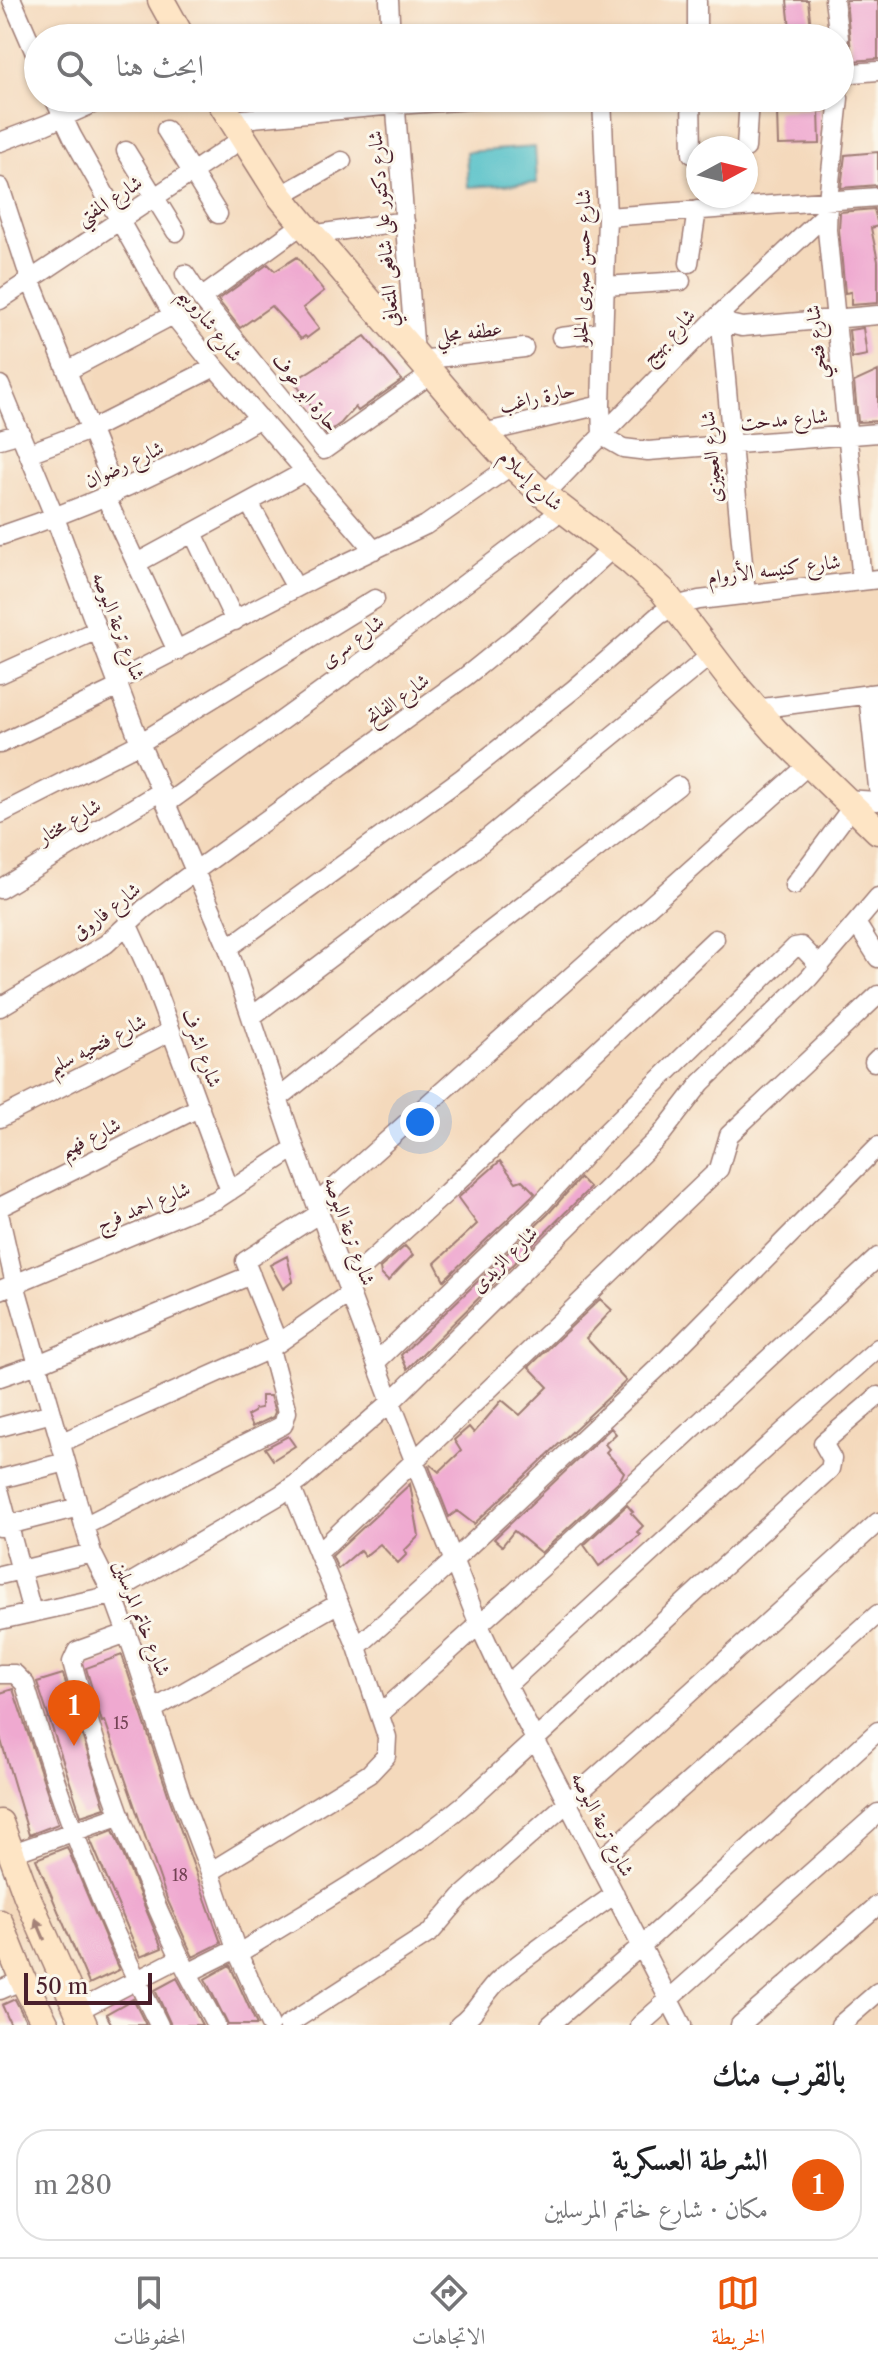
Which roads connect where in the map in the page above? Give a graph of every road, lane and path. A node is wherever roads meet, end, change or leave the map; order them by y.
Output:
1 (10, 0) edge
2 (161, 0) edge
3 (389, 0) edge
4 (697, 0) edge
5 (834, 0) edge
6 (0, 4) edge
7 (174, 24) edge
8 (390, 24) edge
9 (697, 24) edge
10 (837, 24) edge
11 (24, 30) edge
12 (878, 71) edge
13 (854, 73) edge
14 (60, 112) edge
15 (76, 112) edge
16 (294, 112) edge
17 (396, 112) edge
18 (603, 112) edge
19 (691, 112) edge
20 (748, 112) edge
21 (838, 112) edge
22 (63, 118) junction
23 (230, 119) edge
24 (166, 130) dead end
25 (692, 136) edge
26 (747, 136) edge
27 (0, 142) edge
28 (126, 151) dead end
29 (342, 161) dead end
30 (191, 172) junction
31 (0, 187) edge
32 (280, 196) junction
33 (153, 197) junction
34 (878, 197) edge
35 (828, 207) junction
36 (697, 210) junction
37 (218, 214) dead end
38 (607, 217) junction
39 (119, 220) junction
40 (405, 221) junction
41 (307, 230) junction
42 (176, 232) dead end
43 (689, 263) dead end
44 (185, 274) dead end
45 (30, 279) junction
46 (681, 281) dead end
47 (605, 286) junction
48 (201, 298) junction
49 (0, 300) edge
50 (720, 314) junction
51 (173, 315) junction
52 (878, 315) edge
53 (836, 319) junction
54 (603, 332) junction
55 (561, 337) dead end
56 (524, 348) dead end
57 (422, 364) junction
58 (215, 367) junction
59 (67, 371) junction
60 (0, 385) edge
61 (601, 405) junction
62 (260, 418) junction
63 (90, 430) junction
64 (21, 433) junction
65 (483, 433) junction
66 (878, 433) edge
67 (602, 436) junction
68 (848, 436) junction
69 (0, 439) edge
70 (732, 445) junction
71 (29, 453) junction
72 (512, 465) junction
73 (306, 471) junction
74 (111, 496) junction
75 (553, 502) junction
76 (249, 503) junction
77 (55, 518) junction
78 (193, 533) junction
79 (0, 536) edge
80 (613, 548) junction
81 (374, 550) junction
82 (137, 563) junction
83 (870, 580) edge
84 (296, 588) junction
85 (746, 595) junction
86 (375, 599) dead end
87 (675, 606) junction
88 (235, 621) junction
89 (97, 630) junction
90 (177, 651) junction
91 (712, 654) junction
92 (0, 674) edge
93 (118, 684) junction
94 (873, 694) edge
95 (755, 709) junction
96 (140, 743) junction
97 (0, 744) edge
98 (808, 765) junction
99 (678, 786) dead end
100 (878, 787) edge
101 (163, 798) junction
102 (878, 801) edge
103 (848, 803) junction
104 (0, 814) edge
105 (878, 831) edge
106 (195, 871) junction
107 (794, 885) dead end
108 (0, 889) edge
109 (878, 897) edge
110 (127, 923) junction
111 (856, 923) junction
112 (715, 939) dead end
113 (228, 948) junction
114 (878, 958) edge
115 (820, 966) junction
116 (878, 995) edge
117 (0, 1007) edge
118 (251, 1017) junction
119 (171, 1031) junction
120 (279, 1098) junction
121 (200, 1107) junction
122 (0, 1118) edge
123 (878, 1146) edge
124 (295, 1148) junction
125 (230, 1191) junction
126 (0, 1207) edge
127 (318, 1208) junction
128 (0, 1218) edge
129 (878, 1257) edge
130 (251, 1275) junction
131 (8, 1287) edge
132 (348, 1288) junction
133 (274, 1346) junction
134 (878, 1348) edge
135 (376, 1362) junction
136 (38, 1364) junction
137 (0, 1377) edge
138 (878, 1396) edge
139 (391, 1402) junction
140 (52, 1413) junction
141 (0, 1427) edge
142 (60, 1443) junction
143 (66, 1462) junction
144 (414, 1463) junction
145 (0, 1479) edge
146 (291, 1487) junction
147 (0, 1493) edge
148 (79, 1507) junction
149 (878, 1522) edge
150 (4, 1526) edge
151 (84, 1526) junction
152 (92, 1553) junction
153 (318, 1553) junction
154 (453, 1561) junction
155 (20, 1570) junction
156 (0, 1575) edge
157 (113, 1595) junction
158 (339, 1603) junction
159 (32, 1612) junction
160 (878, 1614) edge
161 (0, 1620) edge
162 (479, 1625) junction
163 (127, 1633) junction
164 (357, 1647) junction
165 (0, 1674) edge
166 (507, 1685) junction
167 (154, 1709) junction
168 (380, 1714) junction
169 (878, 1731) edge
170 (536, 1740) junction
171 (567, 1802) junction
172 (878, 1813) edge
173 (121, 1815) junction
174 (0, 1823) edge
175 (72, 1833) junction
176 (10, 1854) junction
177 (598, 1862) junction
178 (210, 1872) junction
179 (615, 1894) junction
180 (878, 1905) edge
181 (0, 1923) edge
182 (641, 1946) junction
183 (237, 1951) junction
184 (184, 1966) junction
185 (136, 1980) junction
186 (12, 1985) edge
187 (878, 1992) edge
188 (669, 2000) junction
189 (81, 2018) edge
190 (46, 2025) edge
191 (159, 2025) edge
192 (216, 2025) edge
193 (270, 2025) edge
194 (287, 2025) edge
195 (459, 2025) edge
196 (550, 2025) edge
197 (640, 2025) edge
198 (682, 2025) edge
199 (740, 2025) edge
200 (840, 2025) edge

1 - 6 street
1 - 11 street
2 - 7 street
3 - 8 street
4 - 9 street
5 - 10 street
12 - 13 street
14 - 22 street, شارع شاروبيم
15 - 22 street
16 - 23 street
17 - 40 street, شارع دكتور على شافعى المتعافي
18 - 38 street, شارع حسن صبرى الحلو
19 - 25 street
20 - 26 street
21 - 35 street, شارع فتحي
22 - 27 street
22 - 39 street, شارع شاروبيم
23 - 30 street, شارع المفتي
23 - 32 street, شارع إسلام
24 - 30 street
28 - 33 street
29 - 32 street
30 - 33 street, شارع المفتي
30 - 37 street
31 - 45 street
32 - 41 street, شارع إسلام
33 - 39 street, شارع المفتي
33 - 42 street
34 - 35 street
35 - 36 street
35 - 50 street, شارع بهيج
35 - 53 street, شارع فتحي
36 - 38 street
36 - 43 street
38 - 47 street, شارع حسن صبرى الحلو
39 - 45 street, شارع المفتي
39 - 51 street, شارع شاروبيم
40 - 41 street
40 - 57 street, شارع دكتور على شافعى المتعافي
41 - 48 street
41 - 57 street, شارع إسلام
44 - 48 street
45 - 49 street, شارع المفتي
45 - 59 street
46 - 47 street
47 - 54 street, شارع حسن صبرى الحلو
48 - 57 street, حارة ابو عوف
50 - 53 street
50 - 67 street, شارع بهيج
50 - 70 street, شارع العجيزى
51 - 58 street, شارع شاروبيم
51 - 59 street
52 - 53 street
53 - 68 street, شارع فتحي
54 - 55 street
54 - 61 street, شارع حسن صبرى الحلو
56 - 57 street, عطفه مجلي
57 - 65 street, شارع إسلام
58 - 62 street, شارع شاروبيم
58 - 63 street
59 - 63 street
60 - 64 street, شارع ترعة البوصه
61 - 65 street, حارة راغب
61 - 67 street, شارع حسن صبرى الحلو
62 - 73 street, شارع شاروبيم
62 - 74 street, شارع رضوان
63 - 71 street
63 - 74 street
64 - 69 street
64 - 71 street, شارع ترعة البوصه
65 - 72 street, شارع إسلام
66 - 68 street, شارع مدحت
67 - 70 street, شارع مدحت
67 - 75 street, شارع بهيج
68 - 70 street, شارع مدحت
68 - 83 street, شارع فتحي
70 - 85 street, شارع العجيزى
71 - 77 street, شارع ترعة البوصه
72 - 75 street, شارع إسلام
72 - 81 street
73 - 76 street
73 - 81 street, شارع شاروبيم
74 - 77 street, شارع رضوان
74 - 82 street
75 - 80 street, شارع إسلام
75 - 101 street, شارع سرى
76 - 78 street
76 - 84 street
77 - 79 street, شارع رضوان
77 - 89 street, شارع ترعة البوصه
78 - 82 street
78 - 88 street
80 - 87 street, شارع إسلام
80 - 106 street, شارع الفاتح
81 - 84 street
82 - 90 street
83 - 85 street, شارع كنيسه الأروام
84 - 88 street
85 - 87 street, شارع كنيسه الأروام
86 - 96 street
87 - 91 street, شارع إسلام
87 - 113 street
88 - 90 street
89 - 92 street
89 - 93 street, شارع ترعة البوصه
90 - 93 street
91 - 95 street, شارع إسلام
91 - 118 street
93 - 96 street, شارع ترعة البوصه
93 - 97 street
94 - 95 street
94 - 100 street
95 - 98 street, شارع إسلام
96 - 101 street, شارع ترعة البوصه
96 - 104 street
98 - 103 street, شارع إسلام
98 - 127 street
99 - 120 street
101 - 106 street, شارع ترعة البوصه
101 - 108 street, شارع مختار
102 - 103 street
103 - 105 street, شارع إسلام
103 - 107 street
106 - 110 street, شارع فاروق
106 - 113 street, شارع ترعة البوصه
109 - 111 street, شارع الزيدى
110 - 117 street, شارع فاروق
110 - 119 street, شارع اشرف
111 - 114 street
111 - 115 street, شارع الزيدى
112 - 132 street
113 - 118 street, شارع ترعة البوصه
115 - 135 street
115 - 139 street, شارع الزيدى
116 - 144 street
118 - 120 street, شارع ترعة البوصه
119 - 121 street, شارع اشرف
119 - 122 street, شارع فتحيه سليم
120 - 124 street, شارع ترعة البوصه
121 - 125 street, شارع اشرف
121 - 126 street, شارع فهيم
123 - 154 street
124 - 125 street, شارع احمد فرج
124 - 127 street, شارع ترعة البوصه
125 - 131 street, شارع احمد فرج
127 - 130 street
127 - 132 street, شارع ترعة البوصه
128 - 131 street, شارع خاتم المرسلين
129 - 162 street
130 - 133 street
130 - 136 street
131 - 136 street, شارع خاتم المرسلين
132 - 133 street
132 - 135 street, شارع ترعة البوصه
133 - 142 street
133 - 151 street
134 - 166 street
135 - 139 street, شارع ترعة البوصه
136 - 137 street
136 - 140 street, شارع خاتم المرسلين
138 - 170 street
139 - 144 street, شارع ترعة البوصه
139 - 146 street, شارع الزيدى
140 - 141 street
140 - 142 street, شارع خاتم المرسلين
142 - 143 street, شارع خاتم المرسلين
143 - 145 street
143 - 148 street, شارع خاتم المرسلين
144 - 153 street
144 - 154 street, شارع ترعة البوصه
146 - 153 street
146 - 157 street, شارع الزيدى
147 - 150 street
148 - 150 street
148 - 151 street, شارع خاتم المرسلين
149 - 171 street
150 - 155 street
151 - 152 street, شارع خاتم المرسلين
152 - 155 street
152 - 157 street, شارع خاتم المرسلين
153 - 158 street
154 - 162 street, شارع ترعة البوصه
154 - 164 street
155 - 156 street
155 - 159 street
157 - 159 street
157 - 163 street, شارع خاتم المرسلين
158 - 164 street
158 - 167 street
159 - 161 street
160 - 177 street
162 - 166 street, شارع ترعة البوصه
162 - 168 street
163 - 167 street, شارع خاتم المرسلين
163 - 173 street
164 - 168 street
165 - 175 street
166 - 170 street, شارع ترعة البوصه
167 - 178 street, شارع خاتم المرسلين
168 - 178 street
169 - 182 street
170 - 171 street, شارع ترعة البوصه
170 - 183 street
171 - 177 street, شارع ترعة البوصه
171 - 194 street
172 - 188 street
173 - 175 street
173 - 184 street
174 - 176 street
175 - 176 street
175 - 185 street
189 -> 176 street
177 - 179 street, شارع ترعة البوصه
178 - 183 street, شارع خاتم المرسلين
179 - 182 street, شارع ترعة البوصه
179 - 195 street
180 - 199 street
181 - 186 street
182 - 188 street, شارع ترعة البوصه
182 - 196 street
183 - 184 street
183 - 193 street, شارع خاتم المرسلين
184 - 185 street
184 - 192 street
185 - 189 street
185 - 191 street
186 - 190 street
187 - 200 street
188 - 197 street
188 - 198 street, شارع ترعة البوصه

